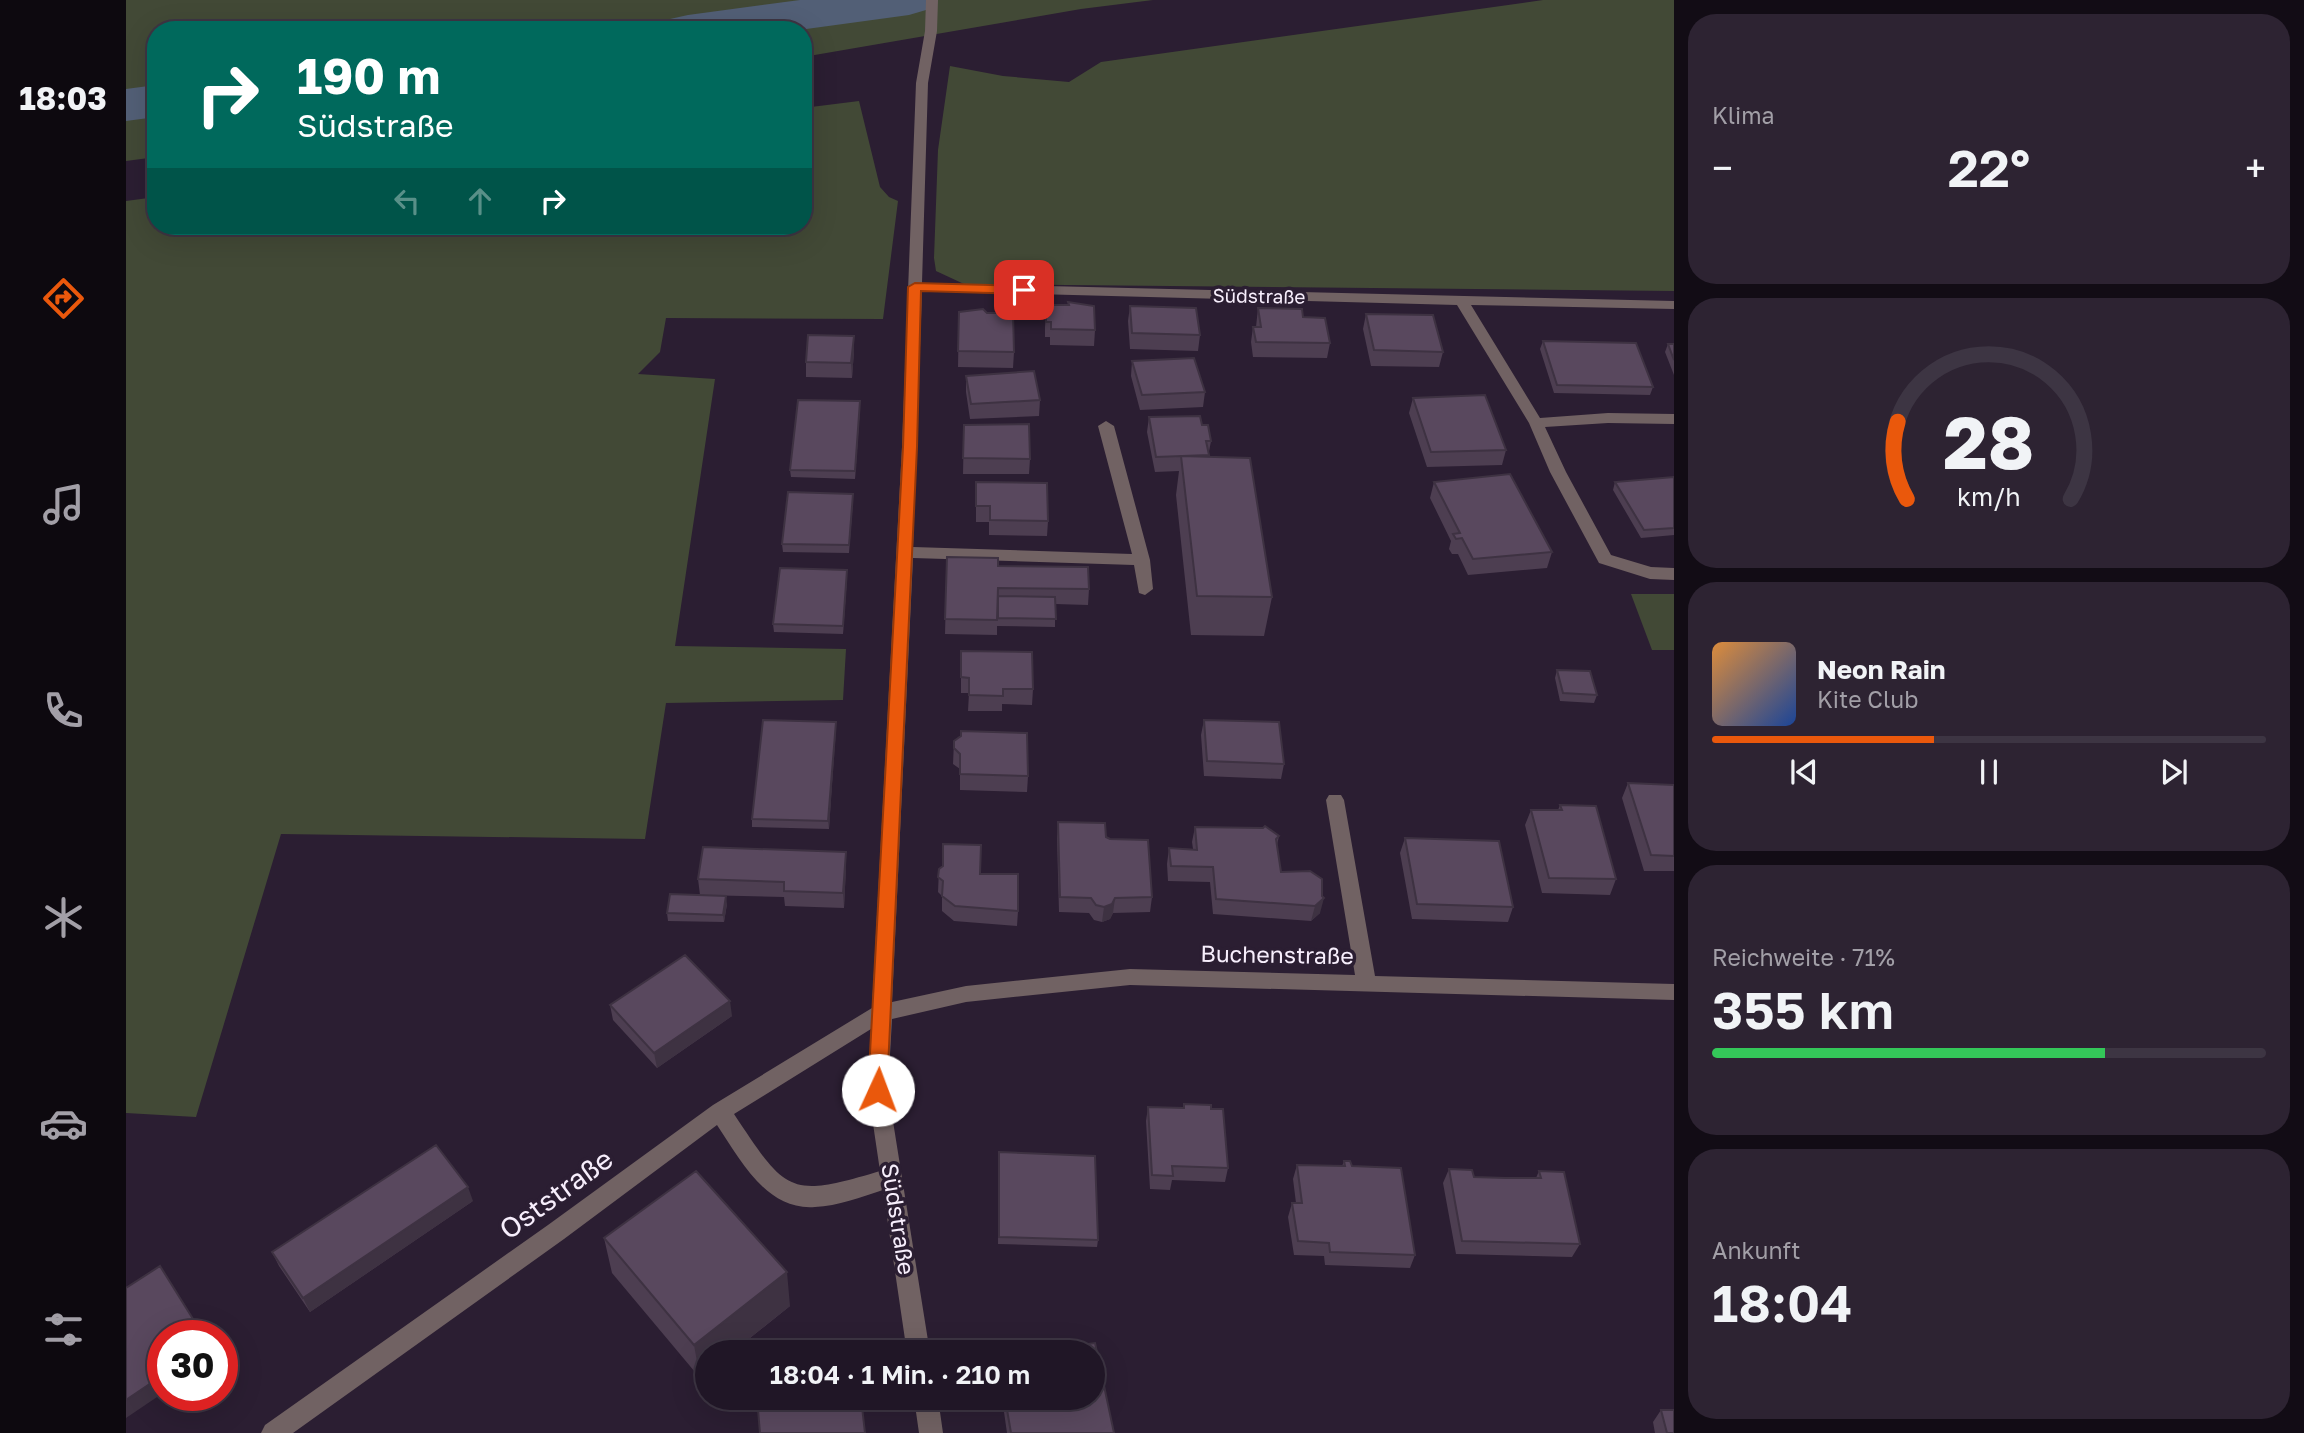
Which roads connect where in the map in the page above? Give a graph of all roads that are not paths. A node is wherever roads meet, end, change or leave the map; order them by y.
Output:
1 (932, 0) edge
2 (915, 287) junction
3 (1461, 301) junction
4 (1674, 305) edge
5 (1674, 419) edge
6 (1536, 423) junction
7 (1106, 426) dead end
8 (904, 552) junction
9 (1142, 560) junction
10 (1674, 574) edge
11 (1145, 589) dead end
12 (1335, 800) dead end
13 (1366, 982) junction
14 (1674, 992) edge
15 (881, 1013) junction
16 (720, 1111) junction
17 (891, 1178) junction
18 (917, 1340) edge
19 (928, 1410) edge
20 (273, 1433) edge
21 (931, 1433) edge

1 - 2 street, Südstraße
2 - 3 street, Südstraße
2 - 8 street, Südstraße
3 - 4 street, Südstraße
3 - 6 street
5 - 6 street
6 - 10 street
7 - 9 street
8 - 9 street
8 - 15 street, Südstraße
9 - 11 street
12 - 13 street
13 - 14 street, Buchenstraße
13 - 15 street, Buchenstraße
15 - 16 street, Oststraße
15 - 17 street, Südstraße
16 - 17 street
16 - 20 street, Oststraße
17 - 18 street, Südstraße
19 - 21 street

